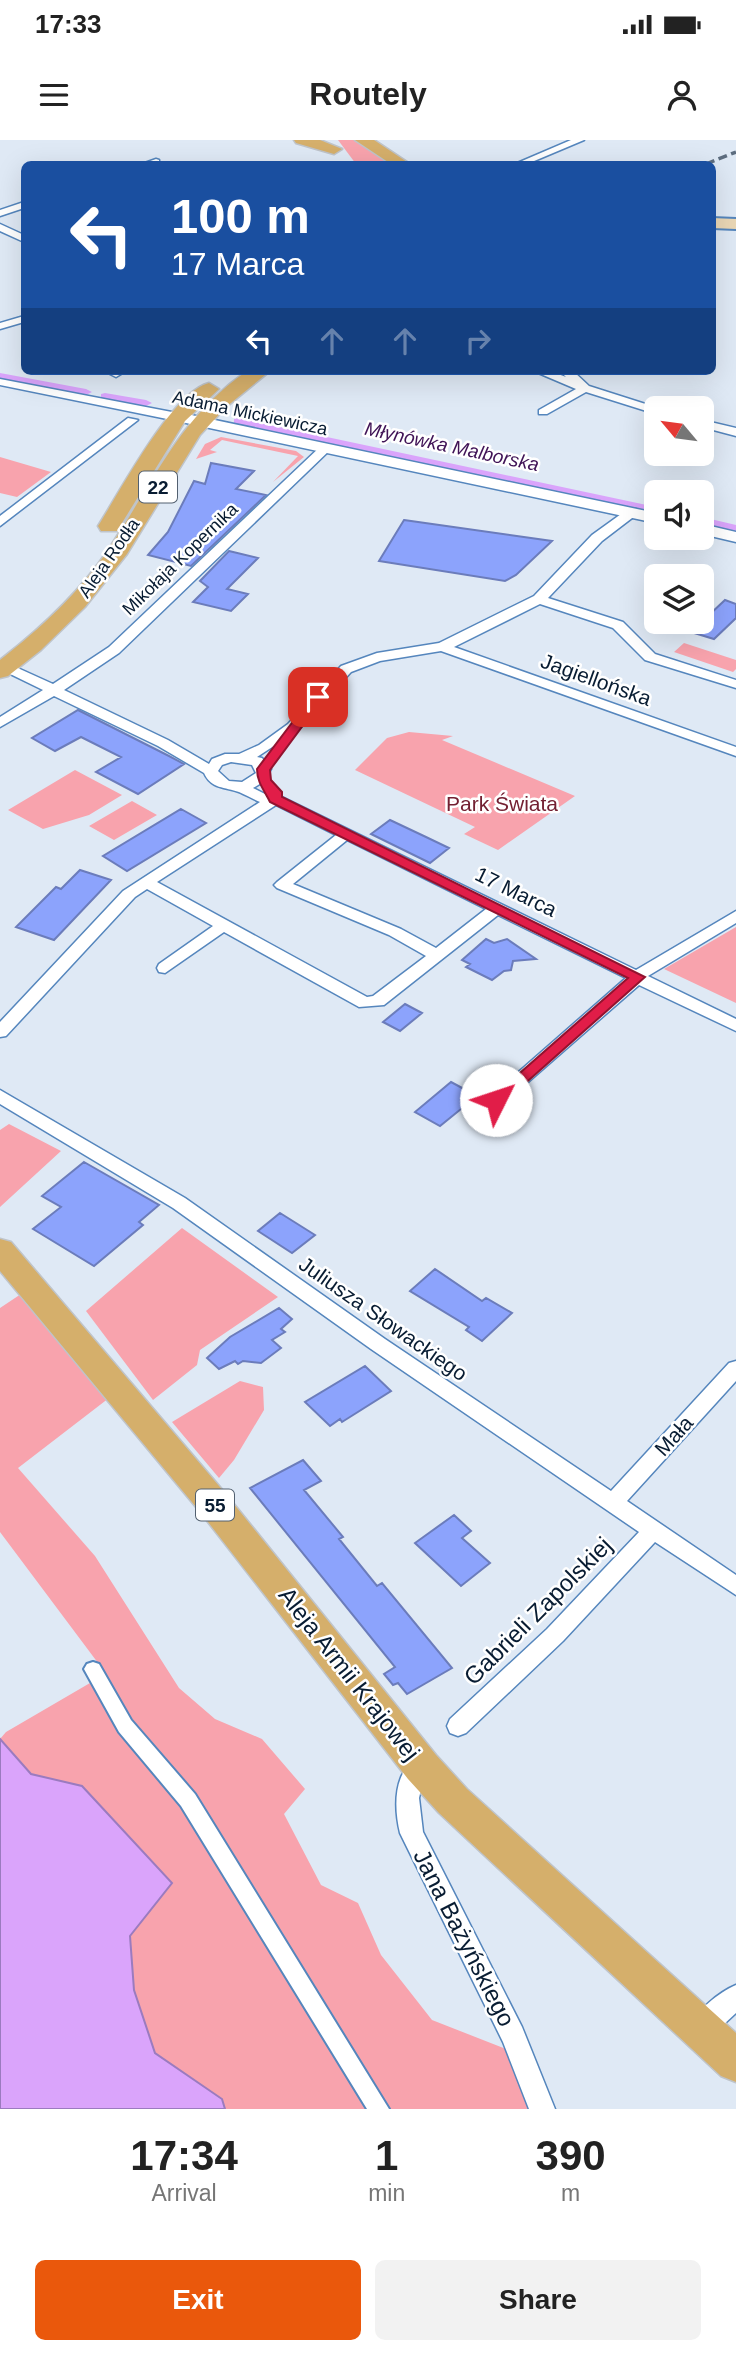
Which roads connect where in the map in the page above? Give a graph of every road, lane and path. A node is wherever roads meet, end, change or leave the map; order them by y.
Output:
1 (302, 140) edge
2 (579, 140) edge
3 (366, 141) edge
4 (331, 145) edge
5 (344, 161) edge
6 (397, 161) edge
7 (528, 161) edge
8 (21, 206) edge
9 (0, 214) edge
10 (716, 220) edge
11 (736, 222) edge
12 (0, 227) edge
13 (21, 238) edge
14 (21, 320) edge
15 (0, 326) edge
16 (230, 375) edge
17 (255, 375) edge
18 (551, 375) edge
19 (570, 375) edge
20 (0, 382) edge
21 (585, 388) junction
22 (644, 407) edge
23 (543, 412) dead end
24 (177, 417) junction
25 (132, 420) dead end
26 (200, 422) junction
27 (714, 426) edge
28 (736, 432) edge
29 (325, 449) junction
30 (632, 512) junction
31 (644, 515) edge
32 (0, 522) edge
33 (714, 532) edge
34 (736, 537) edge
35 (539, 599) junction
36 (442, 648) junction
37 (8, 658) edge
38 (736, 684) edge
39 (56, 690) junction
40 (0, 723) edge
41 (293, 727) junction
42 (163, 743) junction
43 (736, 752) edge
44 (244, 757) junction
45 (224, 759) junction
46 (211, 771) junction
47 (263, 772) junction
48 (238, 786) junction
49 (275, 799) junction
50 (346, 835) junction
51 (145, 882) junction
52 (496, 909) junction
53 (736, 916) edge
54 (224, 925) junction
55 (438, 955) junction
56 (165, 968) dead end
57 (638, 977) junction
58 (736, 1026) edge
59 (0, 1032) edge
60 (0, 1096) edge
61 (496, 1100) dead end
62 (0, 1250) edge
63 (736, 1368) edge
64 (612, 1504) junction
65 (653, 1531) junction
66 (736, 1586) edge
67 (93, 1669) dead end
68 (458, 1726) dead end
69 (422, 1767) junction
70 (736, 1997) edge
71 (700, 2029) junction
72 (736, 2061) edge
73 (379, 2109) edge
74 (541, 2109) edge

1 - 4 main road
2 - 7 street
3 - 6 main road
4 - 5 main road
8 - 9 street
10 - 11 main road
12 - 13 street
14 - 15 street
16 - 24 main road, Aleja Rodła / 22
17 - 26 main road, Aleja Rodła / 22
18 - 21 street
19 - 21 street
20 - 24 street, Adama Mickiewicza
21 - 22 street
21 - 23 street
24 - 26 street, Adama Mickiewicza
24 - 37 main road, Aleja Rodła / 22
25 - 32 street
26 - 29 street, Adama Mickiewicza
26 - 37 main road, Aleja Rodła / 22
27 - 28 street
29 - 30 street, Adama Mickiewicza
29 - 39 street, Mikołaja Kopernika
30 - 31 street, Adama Mickiewicza
30 - 35 street
33 - 34 street
35 - 36 street
35 - 38 street, Jagiellońska
36 - 41 street
36 - 43 street, Jagiellońska
37 - 39 street
39 - 40 street, Mikołaja Kopernika
39 - 42 street
41 - 44 street
41 - 47 street
42 - 45 street
42 - 46 street
44 - 45 street
44 - 47 street
45 - 46 street
46 - 48 street, 17 Marca
47 - 48 street
47 - 49 street
48 - 49 street, 17 Marca
49 - 50 street, 17 Marca
49 - 51 street
50 - 52 street, 17 Marca
50 - 55 street
51 - 54 street
51 - 59 street
52 - 55 street
52 - 57 street, 17 Marca
53 - 57 street
54 - 55 street
54 - 56 street
57 - 58 street, 17 Marca
57 - 61 street
60 - 64 street, Juliusza Słowackiego
62 - 69 main road, Aleja Armii Krajowej / 55
63 - 64 street, Mała
64 - 65 street, Juliusza Słowackiego
65 - 66 street, Juliusza Słowackiego
65 - 68 street, Gabrieli Zapolskiej
67 - 73 street
69 - 71 main road, Aleja Armii Krajowej / 55
69 - 74 street, Jana Bażyńskiego
70 - 71 street
71 - 72 main road, Aleja Armii Krajowej / 55

